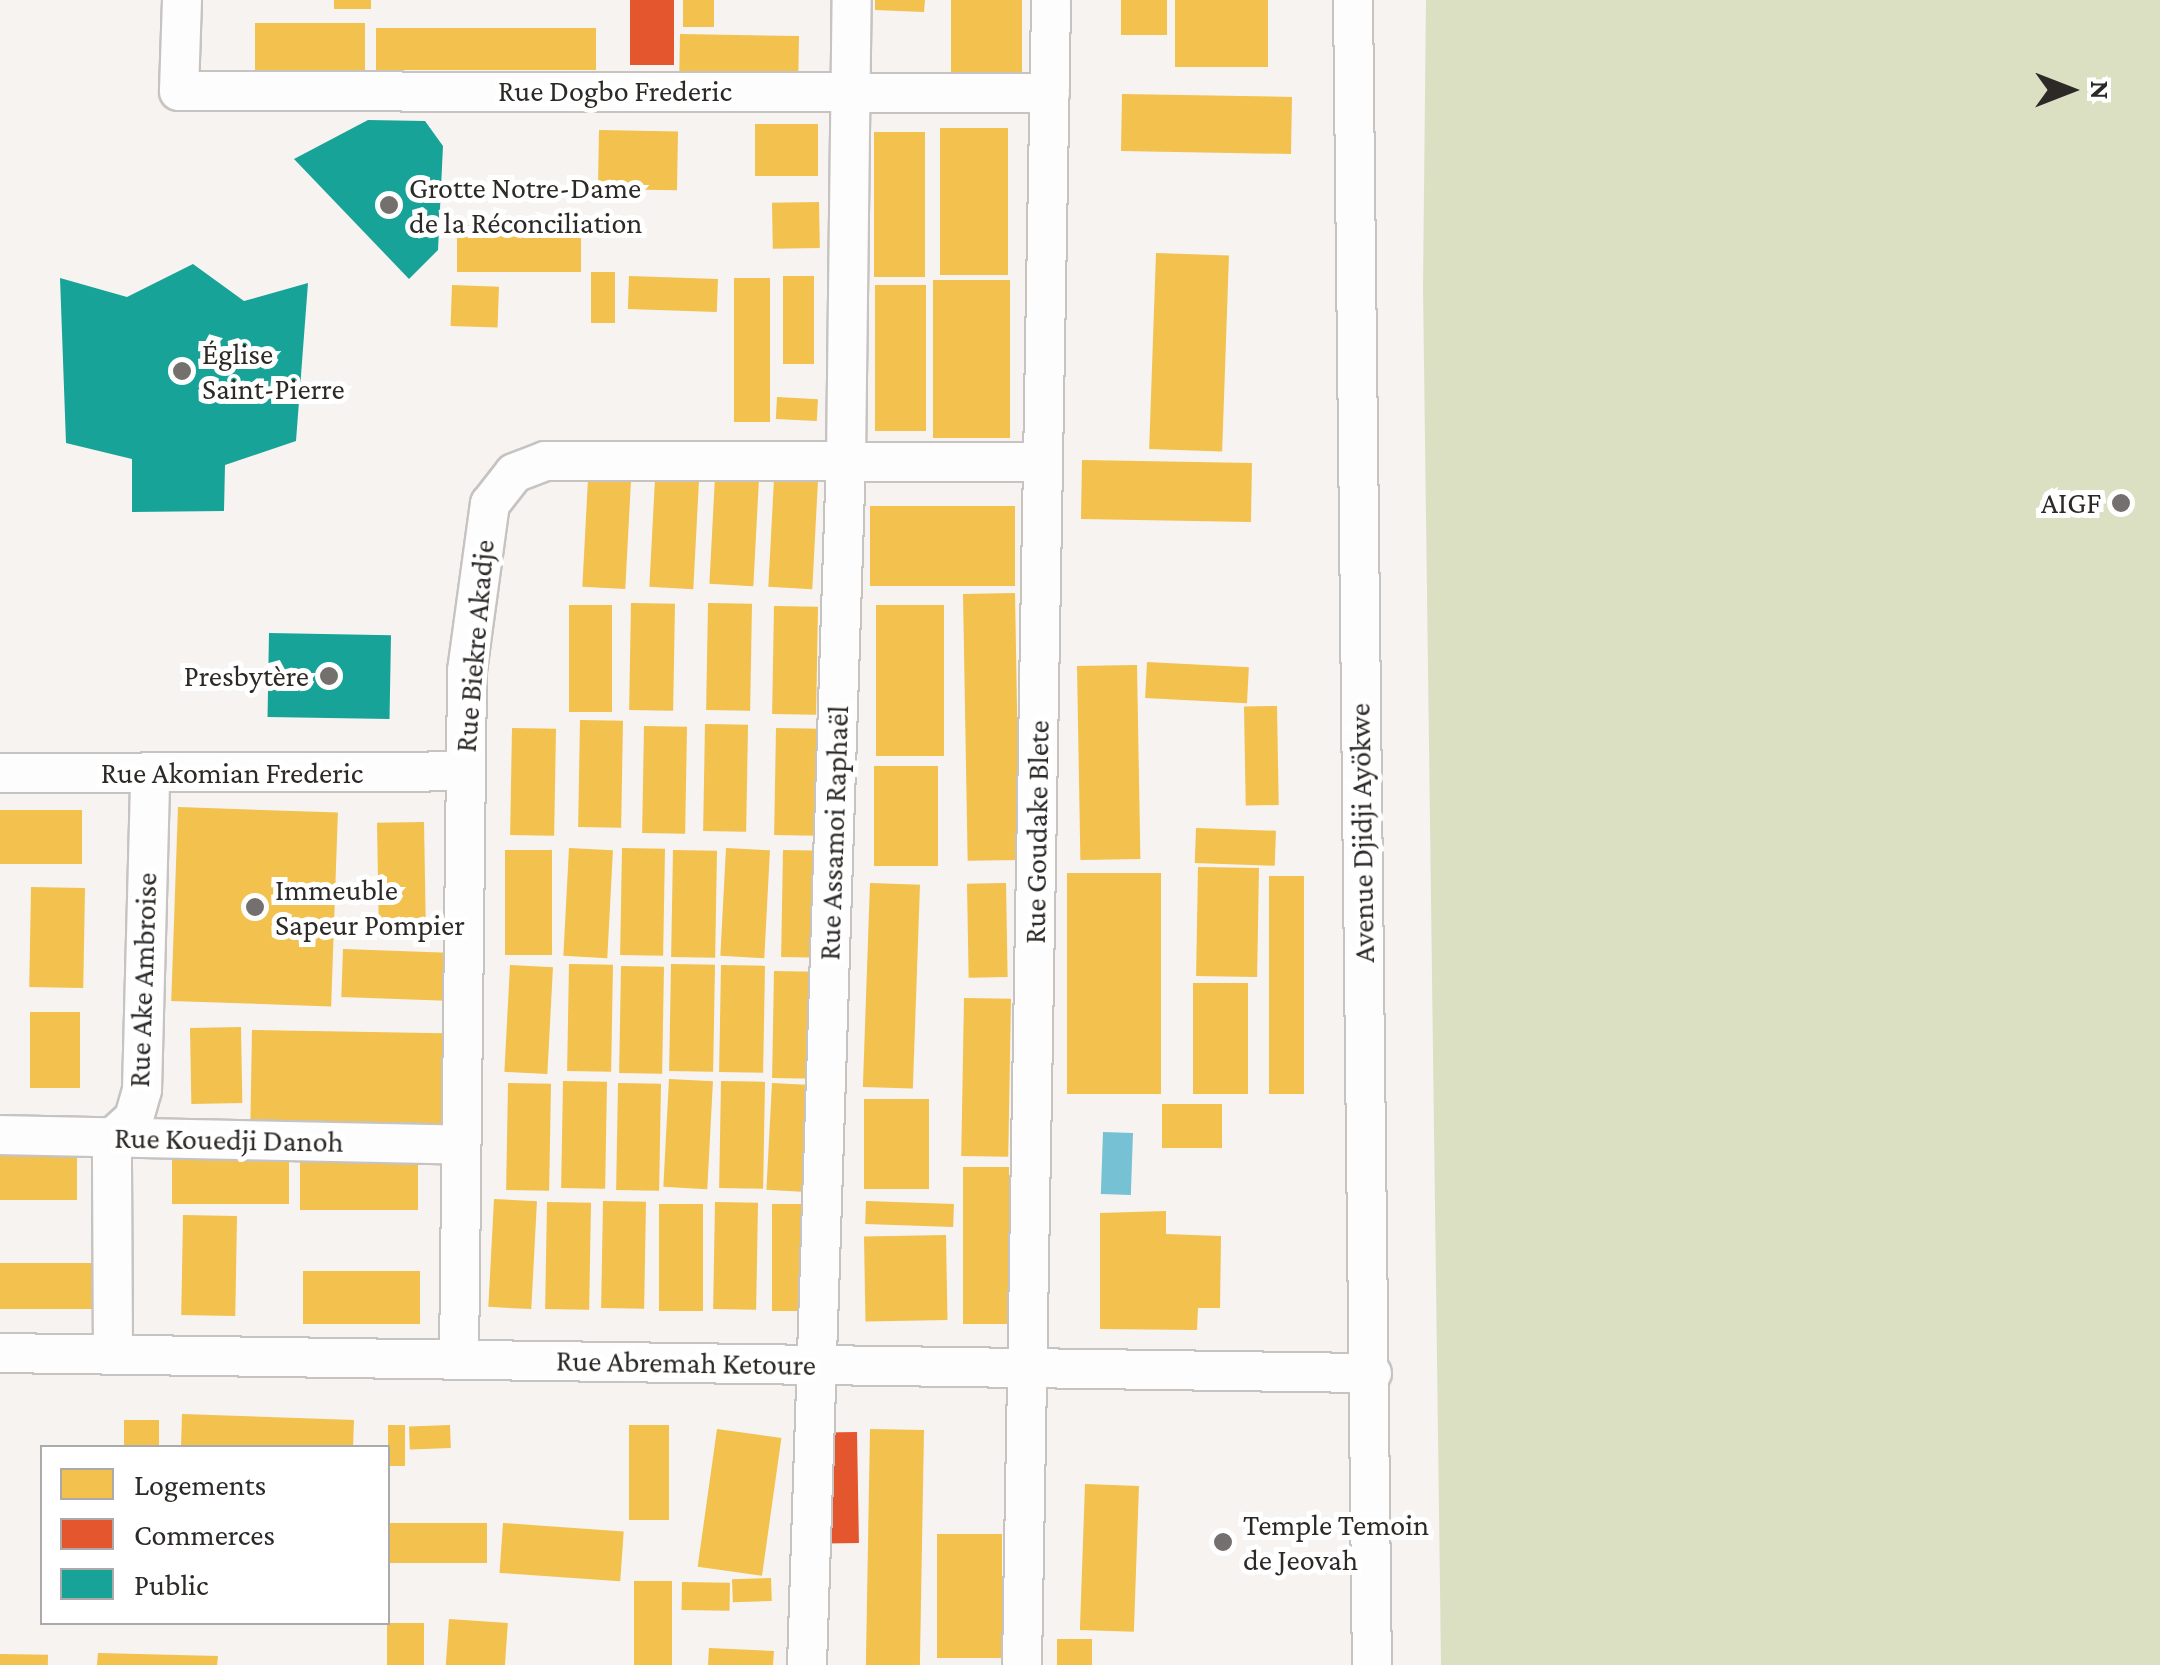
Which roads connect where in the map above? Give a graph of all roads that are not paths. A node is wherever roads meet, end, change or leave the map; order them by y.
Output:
1 (182, 0) edge
2 (852, 0) edge
3 (1052, 0) edge
4 (1353, 0) edge
5 (851, 90) junction
6 (1050, 93) junction
7 (846, 460) junction
8 (1043, 462) junction
9 (464, 771) junction
10 (0, 773) edge
11 (150, 775) junction
12 (0, 1136) edge
13 (112, 1138) junction
14 (458, 1145) junction
15 (0, 1352) edge
16 (113, 1354) junction
17 (458, 1360) junction
18 (816, 1365) junction
19 (1027, 1368) junction
20 (1372, 1374) junction
21 (807, 1665) edge
22 (1022, 1665) edge
23 (1372, 1665) edge

1 - 5 street, Rue Dogbo Frederic
2 - 5 street, Rue Assamoi Raphaël
3 - 6 street, Rue Goudake Blete
4 - 20 street, Avenue Djidji Ayökwe
5 - 6 street, Rue Dogbo Frederic
5 - 7 street, Rue Assamoi Raphaël
6 - 8 street, Rue Goudake Blete
7 - 8 street, Rue Biekre Akadje
7 - 9 street, Rue Biekre Akadje
7 - 18 street, Rue Assamoi Raphaël
8 - 19 street, Rue Goudake Blete
9 - 11 street, Rue Akomian Frederic
9 - 14 street, Rue Biekre Akadje
10 - 11 street, Rue Akomian Frederic
11 - 13 street, Rue Ake Ambroise
12 - 13 street, Rue Kouedji Danoh
13 - 14 street, Rue Kouedji Danoh
13 - 16 street
14 - 17 street, Rue Biekre Akadje
15 - 16 street, Rue Abremah Ketoure
16 - 17 street, Rue Abremah Ketoure
17 - 18 street, Rue Abremah Ketoure
18 - 19 street, Rue Abremah Ketoure
18 - 21 street, Rue Assamoi Raphaël
19 - 20 street, Rue Abremah Ketoure
19 - 22 street, Rue Goudake Blete
20 - 23 street, Avenue Djidji Ayökwe

